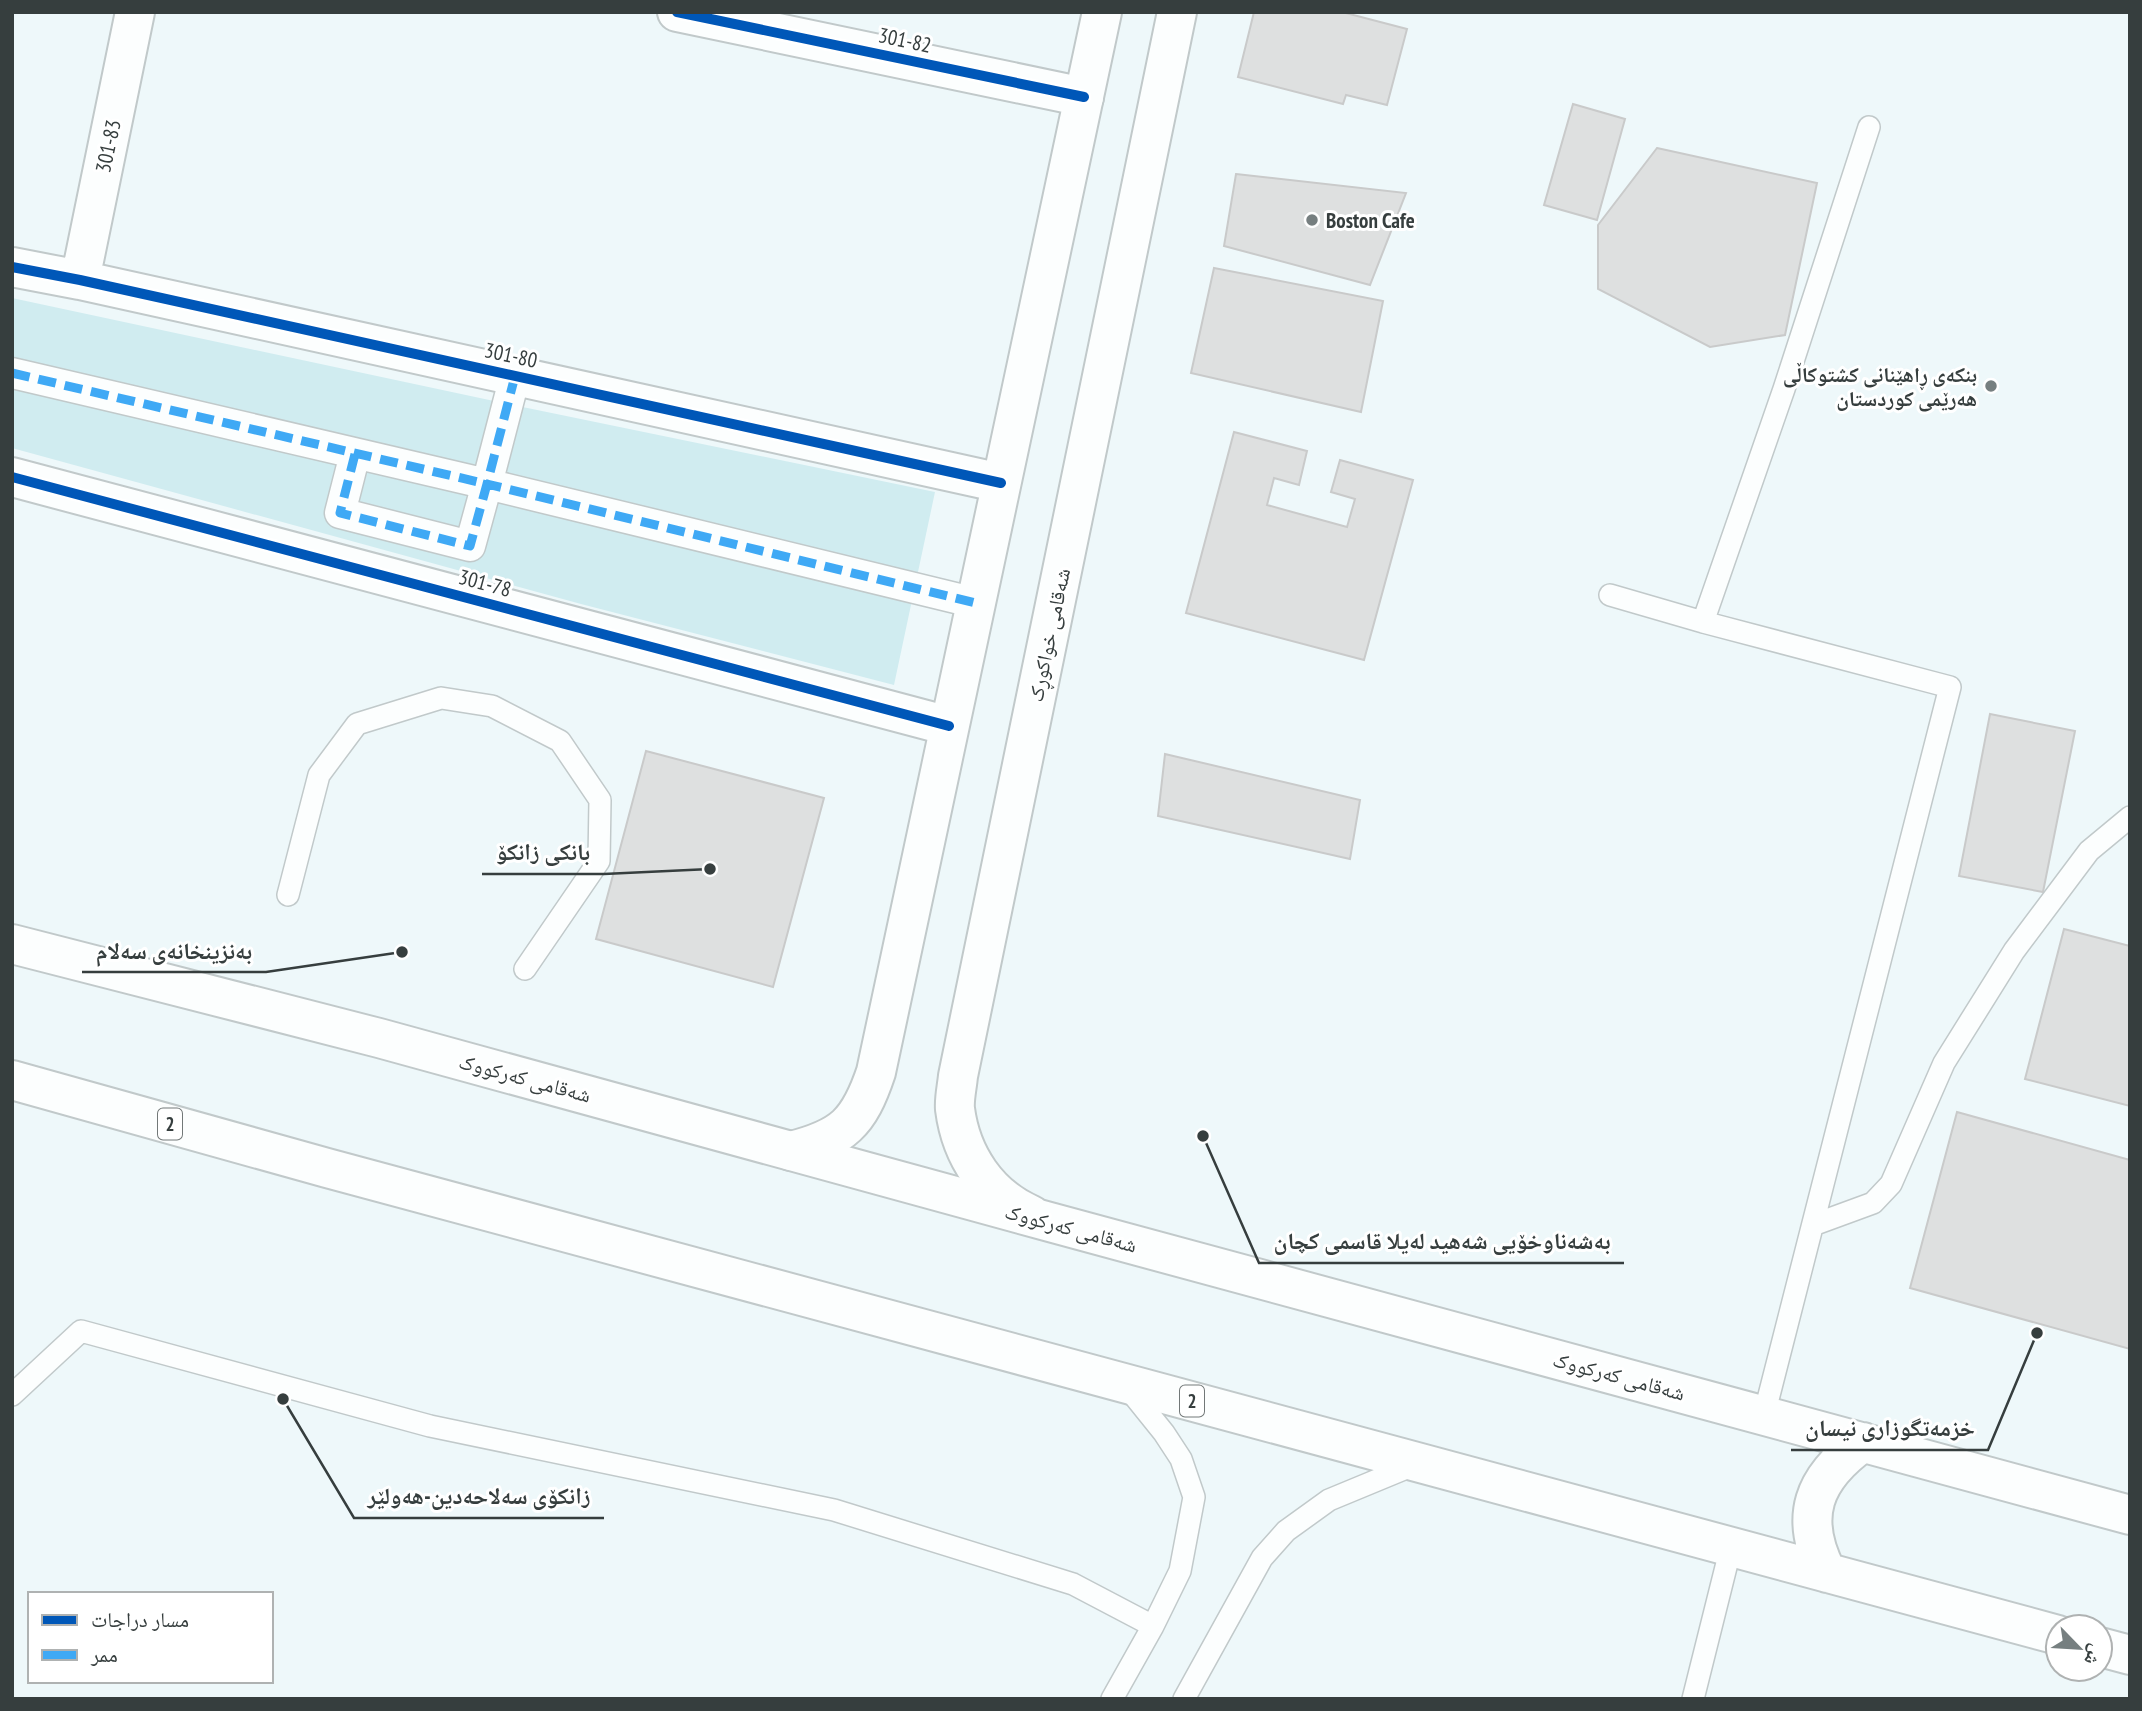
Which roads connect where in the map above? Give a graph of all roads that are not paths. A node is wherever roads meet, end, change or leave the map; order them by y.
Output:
1 (135, 12) edge
2 (677, 12) edge
3 (1102, 12) edge
4 (1177, 12) edge
5 (1084, 97) junction
6 (1869, 127) dead end
7 (12, 267) edge
8 (80, 280) junction
9 (12, 373) edge
10 (515, 376) junction
11 (355, 454) junction
12 (12, 477) edge
13 (1001, 483) junction
14 (487, 484) junction
15 (1610, 595) dead end
16 (976, 603) junction
17 (1703, 622) junction
18 (949, 726) junction
19 (2130, 817) edge
20 (288, 895) dead end
21 (12, 944) edge
22 (525, 969) dead end
23 (12, 1080) edge
24 (791, 1151) junction
25 (1046, 1221) junction
26 (1812, 1225) junction
27 (1124, 1383) junction
28 (12, 1395) edge
29 (1764, 1415) junction
30 (1863, 1442) junction
31 (1419, 1462) junction
32 (2130, 1515) edge
33 (1731, 1547) junction
34 (1827, 1573) junction
35 (1153, 1626) junction
36 (2044, 1631) edge
37 (1112, 1699) edge
38 (1184, 1699) edge
39 (1693, 1699) edge

1 - 8 main road, 301-83
2 - 5 main road, 301-82
3 - 5 main road
4 - 25 main road, شەقامی خواکوڕک
5 - 13 main road
6 - 17 lane
7 - 8 main road, 301-80
8 - 10 main road, 301-80
9 - 11 street
10 - 13 main road, 301-80
10 - 14 street
11 - 14 street
11 - 14 street
12 - 18 main road, 301-78
13 - 16 main road
14 - 16 street
15 - 17 lane
16 - 18 main road
17 - 26 lane
18 - 24 main road
19 - 26 lane
20 - 22 lane
21 - 24 main road, شەقامی کەرکووک
23 - 27 main road, 2
24 - 25 main road, شەقامی کەرکووک
25 - 29 main road, شەقامی کەرکووک
26 - 29 lane
27 - 31 main road, 2
27 - 35 lane
28 - 35 lane
29 - 30 main road, شەقامی کەرکووک
30 - 32 main road, شەقامی کەرکووک
30 - 34 main road
31 - 33 main road, 2
31 - 38 lane
33 - 34 main road, 2
33 - 39 lane
34 - 36 main road, 2
35 - 37 lane

